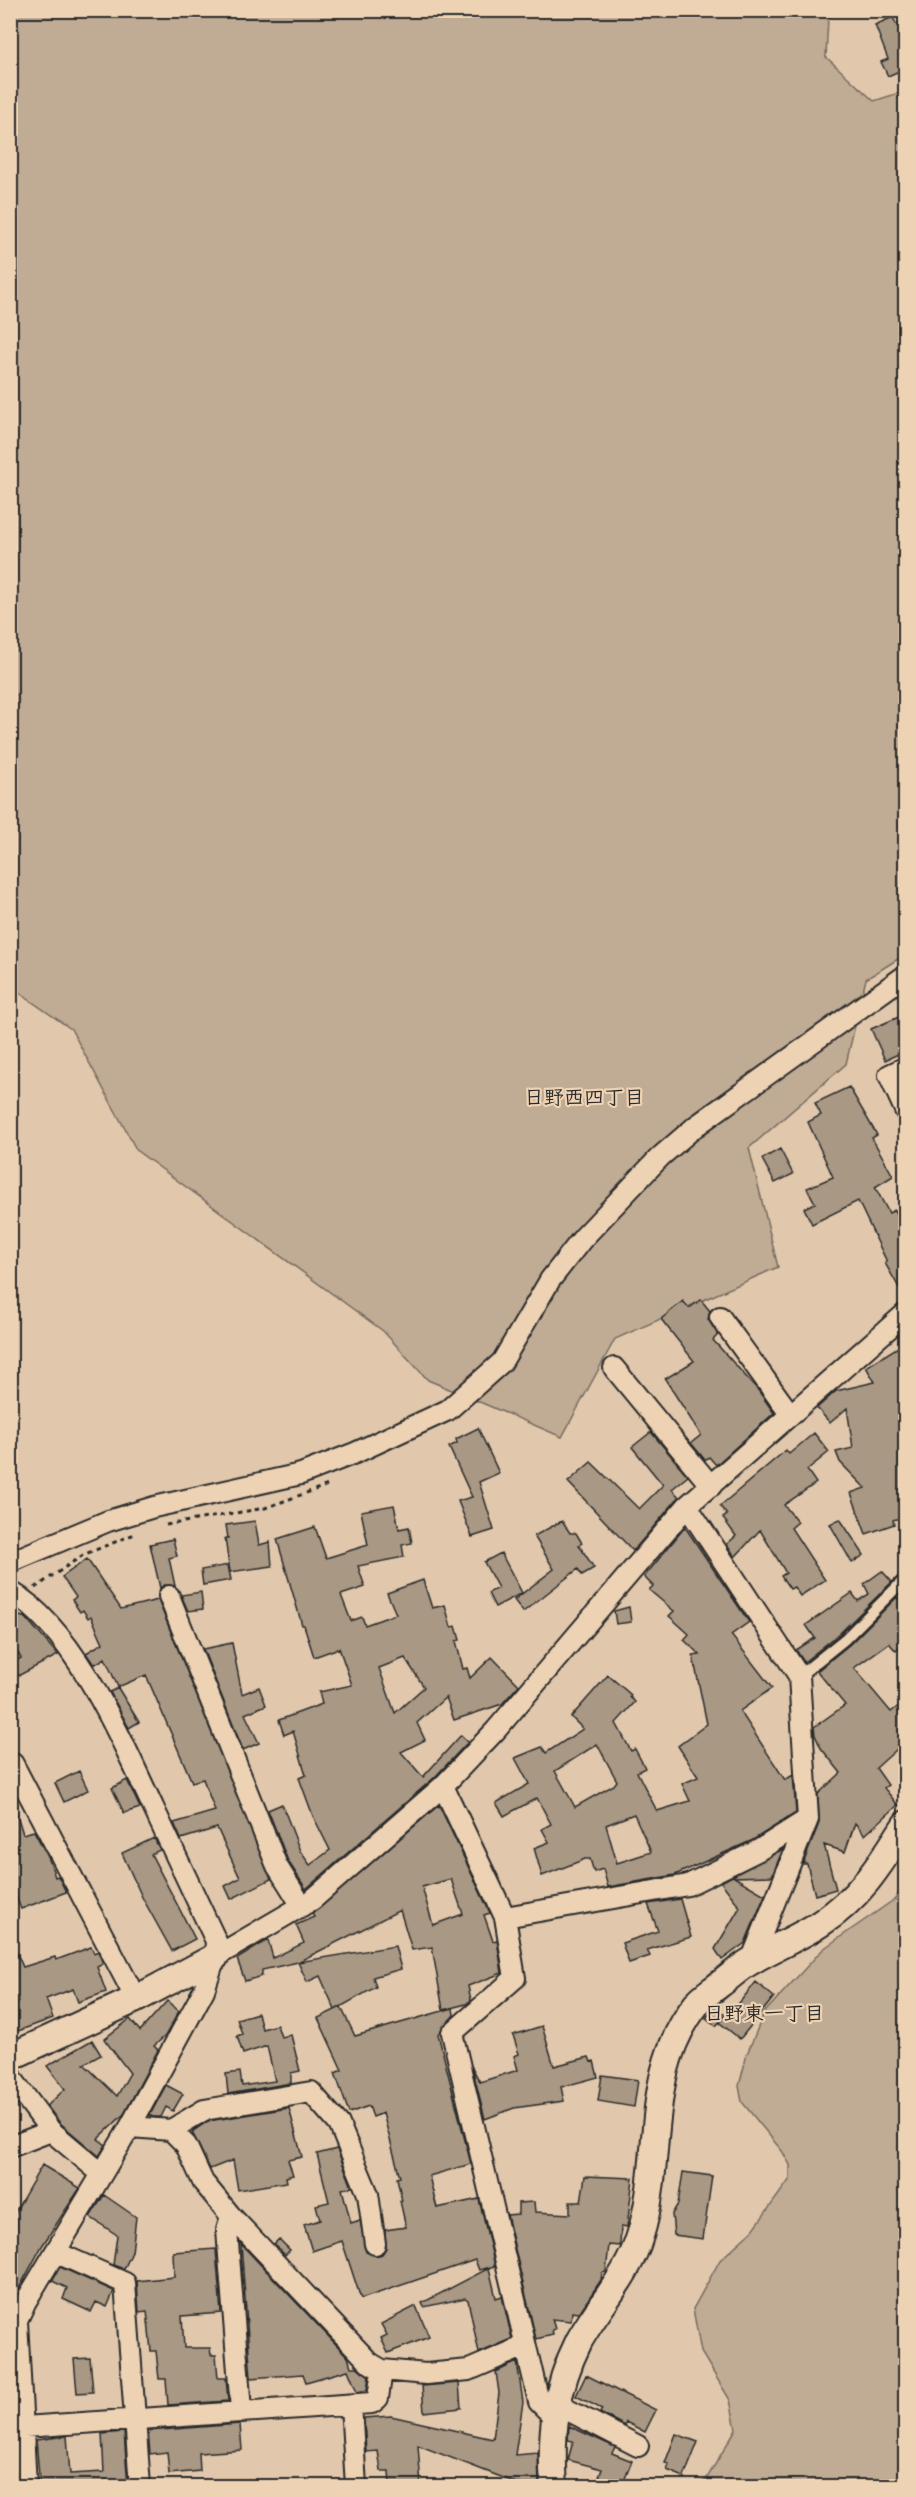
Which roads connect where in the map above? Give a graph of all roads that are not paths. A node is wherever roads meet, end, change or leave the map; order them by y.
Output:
1 (906, 975) edge
2 (906, 1067) edge
3 (906, 1112) edge
4 (720, 1317) dead end
5 (903, 1319) edge
6 (614, 1368) dead end
7 (790, 1414) junction
8 (711, 1486) junction
9 (687, 1506) junction
10 (10, 1562) edge
11 (906, 1578) edge
12 (10, 1591) edge
13 (169, 1596) dead end
14 (799, 1676) junction
15 (10, 1764) edge
16 (443, 1786) junction
17 (808, 1819) junction
18 (906, 1824) edge
19 (302, 1906) junction
20 (505, 1917) junction
21 (216, 1958) junction
22 (751, 1960) junction
23 (136, 1999) junction
24 (10, 2057) edge
25 (10, 2076) edge
26 (130, 2127) junction
27 (171, 2130) junction
28 (51, 2131) junction
29 (10, 2147) edge
30 (102, 2174) junction
31 (231, 2216) junction
32 (375, 2244) dead end
33 (56, 2252) junction
34 (14, 2328) edge
35 (525, 2346) junction
36 (382, 2370) junction
37 (351, 2405) junction
38 (241, 2410) junction
39 (555, 2410) junction
40 (135, 2420) junction
41 (16, 2427) edge
42 (638, 2446) dead end
43 (26, 2487) edge
44 (140, 2487) edge
45 (356, 2487) edge
46 (554, 2487) edge

1 - 10 street
2 - 3 street
4 - 7 street
5 - 7 street
6 - 8 street
7 - 8 street
8 - 9 street
9 - 14 street
9 - 16 street
11 - 14 lane
12 - 21 street
13 - 19 street
14 - 17 street
15 - 23 street
16 - 19 street
16 - 20 street
17 - 20 street
17 - 22 street
18 - 22 street
19 - 21 street
20 - 35 street
21 - 23 street
21 - 26 street
22 - 39 street
23 - 24 street
25 - 28 street
26 - 27 street
26 - 30 street
27 - 31 street
27 - 32 street
28 - 29 street
28 - 30 street
30 - 33 street
31 - 36 street
31 - 38 street
33 - 34 street
33 - 40 street
34 - 41 street
35 - 36 street
35 - 39 street
36 - 37 street
37 - 38 street
37 - 45 street
38 - 40 street
39 - 42 street
39 - 46 street
40 - 41 street
40 - 44 street
41 - 43 street

